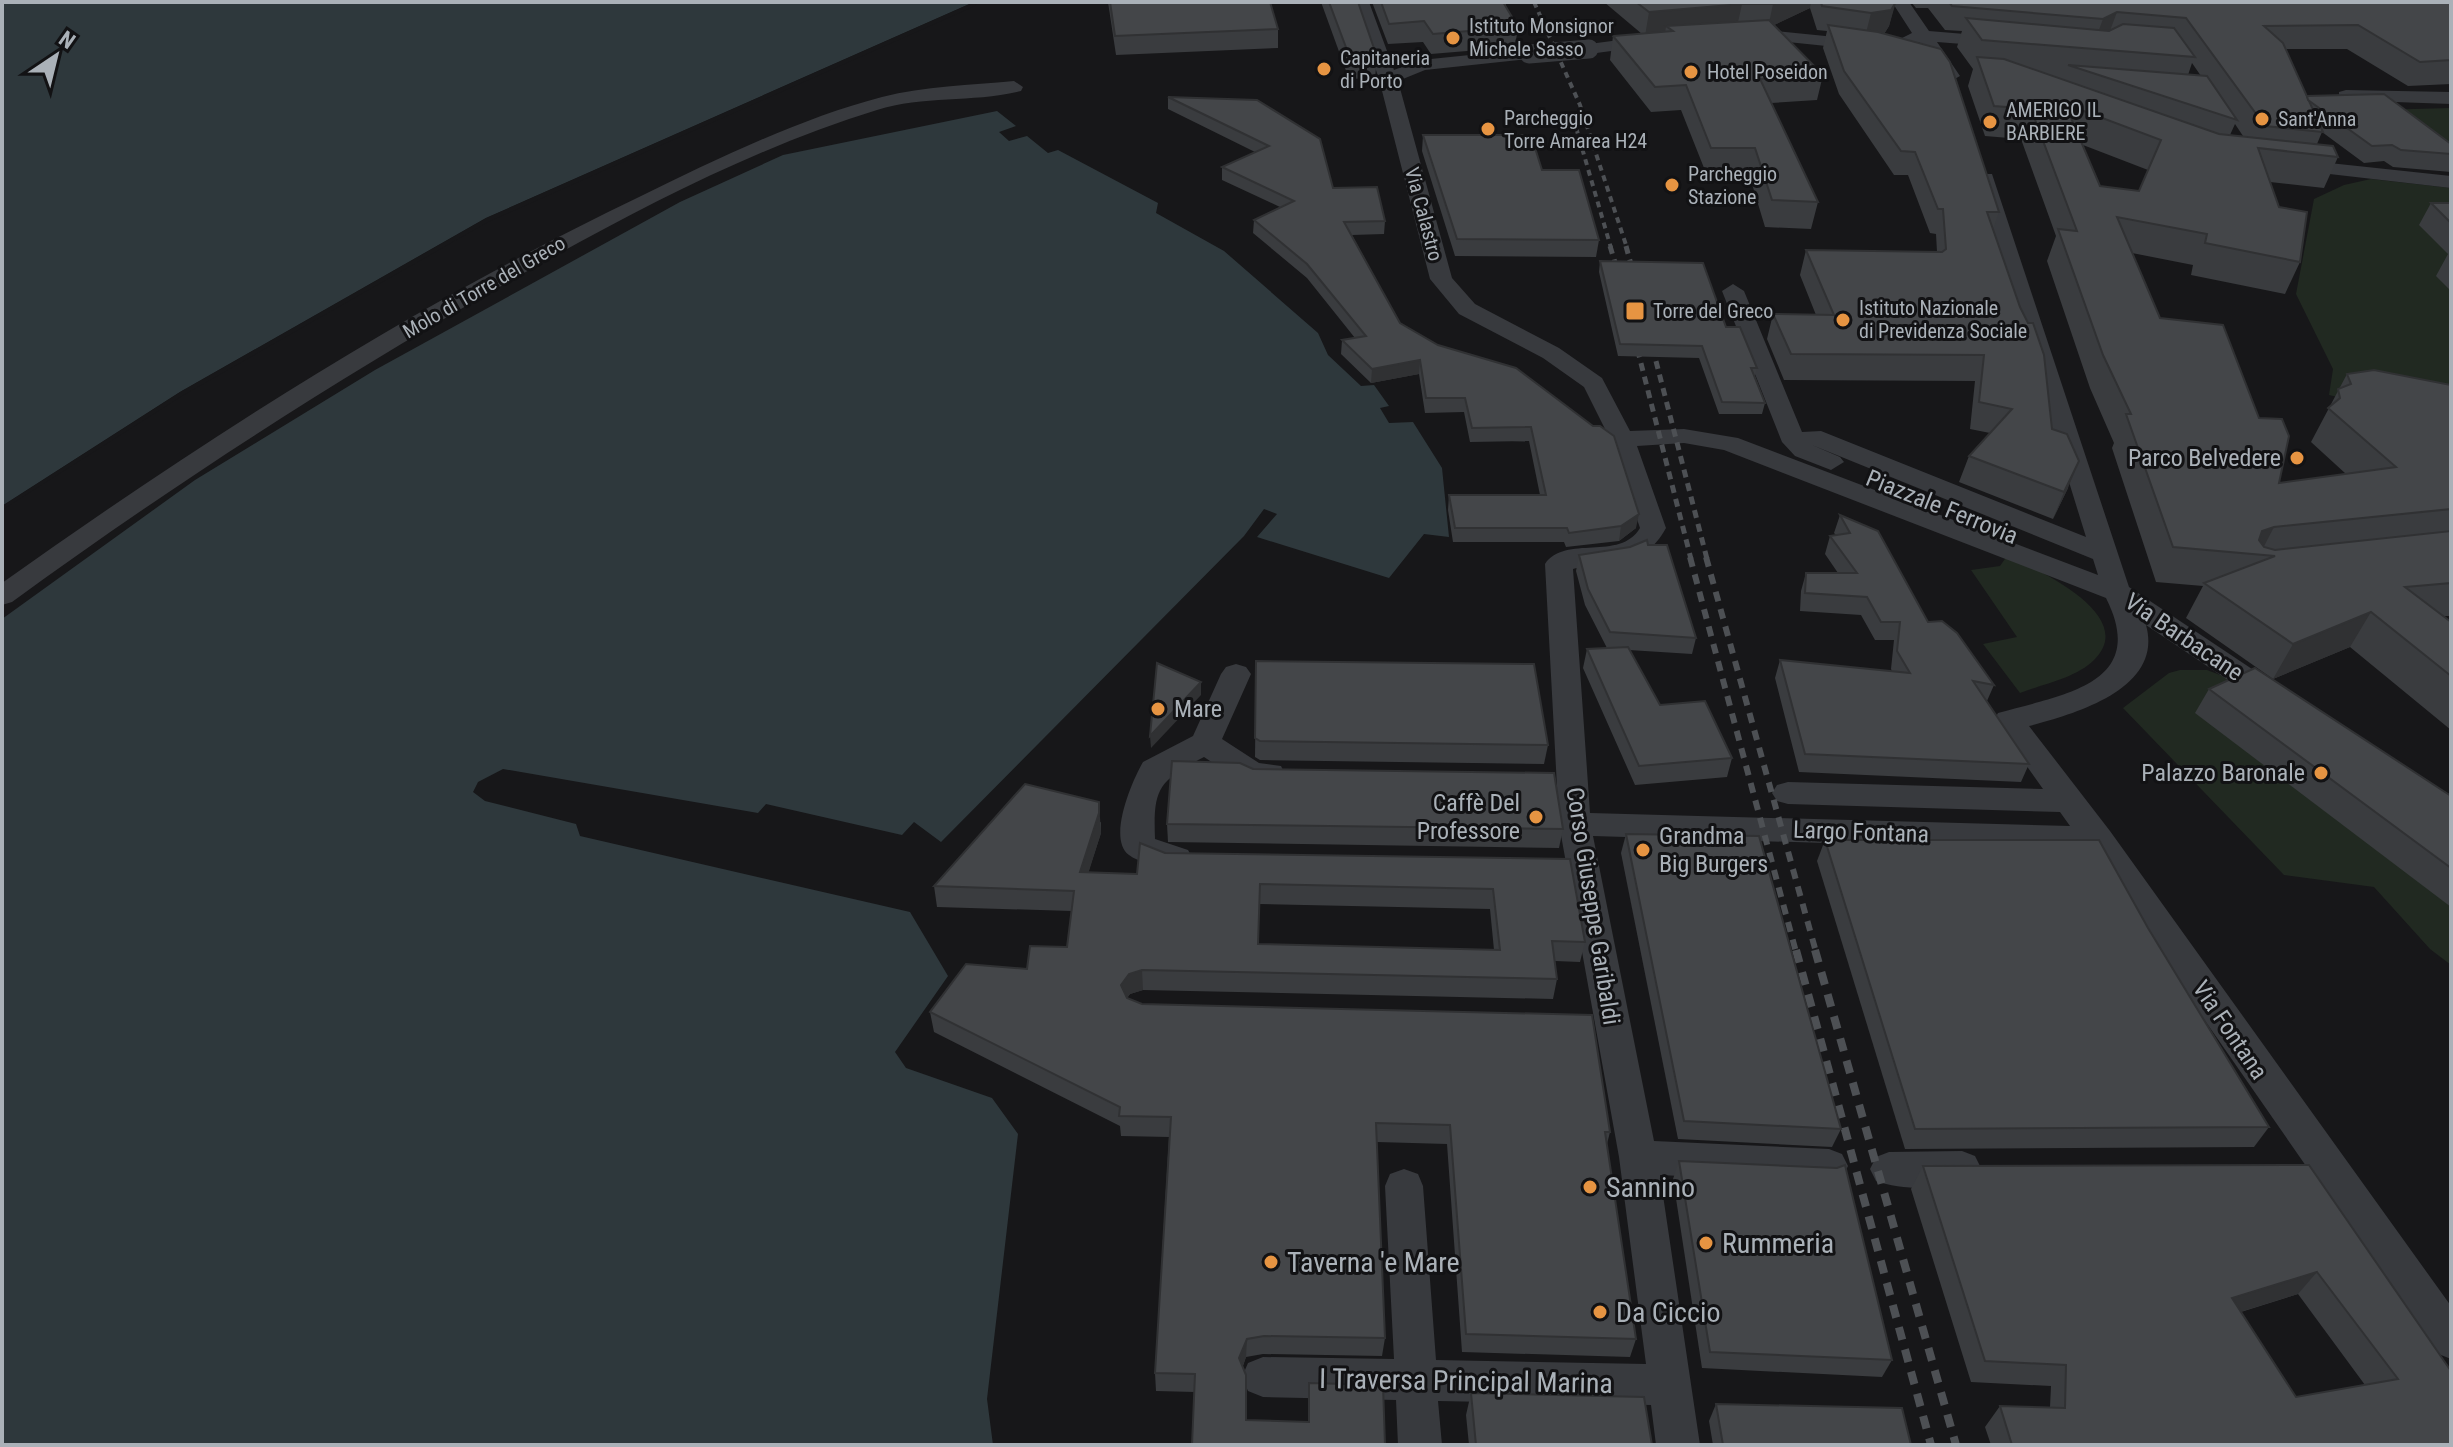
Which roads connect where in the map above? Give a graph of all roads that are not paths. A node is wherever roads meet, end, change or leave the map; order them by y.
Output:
1 (1361, 2) edge
2 (1900, 2) edge
3 (1722, 33) edge
4 (1665, 39) edge
5 (2020, 46) edge
6 (1897, 48) junction
7 (1380, 53) junction
8 (1421, 65) junction
9 (1947, 72) junction
10 (1388, 79) junction
11 (1977, 79) edge
12 (1014, 87) dead end
13 (2340, 96) edge
14 (1960, 98) edge
15 (2451, 98) edge
16 (1979, 159) edge
17 (2266, 162) edge
18 (2451, 182) edge
19 (1733, 291) dead end
20 (1632, 438) junction
21 (2111, 572) junction
22 (2, 596) edge
23 (1236, 674) dead end
24 (2297, 713) edge
25 (1205, 743) junction
26 (1301, 775) edge
27 (1788, 793) dead end
28 (2070, 801) junction
29 (1575, 824) junction
30 (2099, 839) junction
31 (1212, 859) edge
32 (1638, 1157) junction
33 (1829, 1166) edge
34 (2278, 1167) edge
35 (2324, 1167) junction
36 (1998, 1168) edge
37 (1889, 1169) dead end
38 (1404, 1186) dead end
39 (2451, 1339) edge
40 (1263, 1377) dead end
41 (1416, 1380) junction
42 (1668, 1385) junction
43 (1420, 1445) edge
44 (1678, 1445) edge

1 - 7 street, Via Calastro
2 - 6 street
3 - 6 street
4 - 8 street, bridge
5 - 6 street
6 - 9 street
7 - 8 street
7 - 10 street, Via Calastro
8 - 10 street
9 - 11 street
9 - 14 street
10 - 20 street, Via Calastro
12 - 22 street, Molo di Torre del Greco
13 - 15 street
16 - 21 street
17 - 18 street
19 - 21 street, Piazzale Ferrovia
20 - 21 street
20 - 29 street, Corso Giuseppe Garibaldi
21 - 24 street, Via Barbacane
21 - 28 street, Via Fontana
23 - 25 street
25 - 26 street
25 - 31 street
27 - 28 street, Largo Fontana
28 - 30 street, Via Fontana
29 - 30 street, Largo Fontana
29 - 32 street, Corso Giuseppe Garibaldi
30 - 35 street, Via Fontana
32 - 33 street
32 - 42 street, Corso Giuseppe Garibaldi
34 - 35 street
35 - 39 street, Via Fontana
36 - 37 street
38 - 41 street
40 - 41 street, I Traversa Principal Marina
41 - 42 street, I Traversa Principal Marina
41 - 43 street
42 - 44 street, Corso Giuseppe Garibaldi

